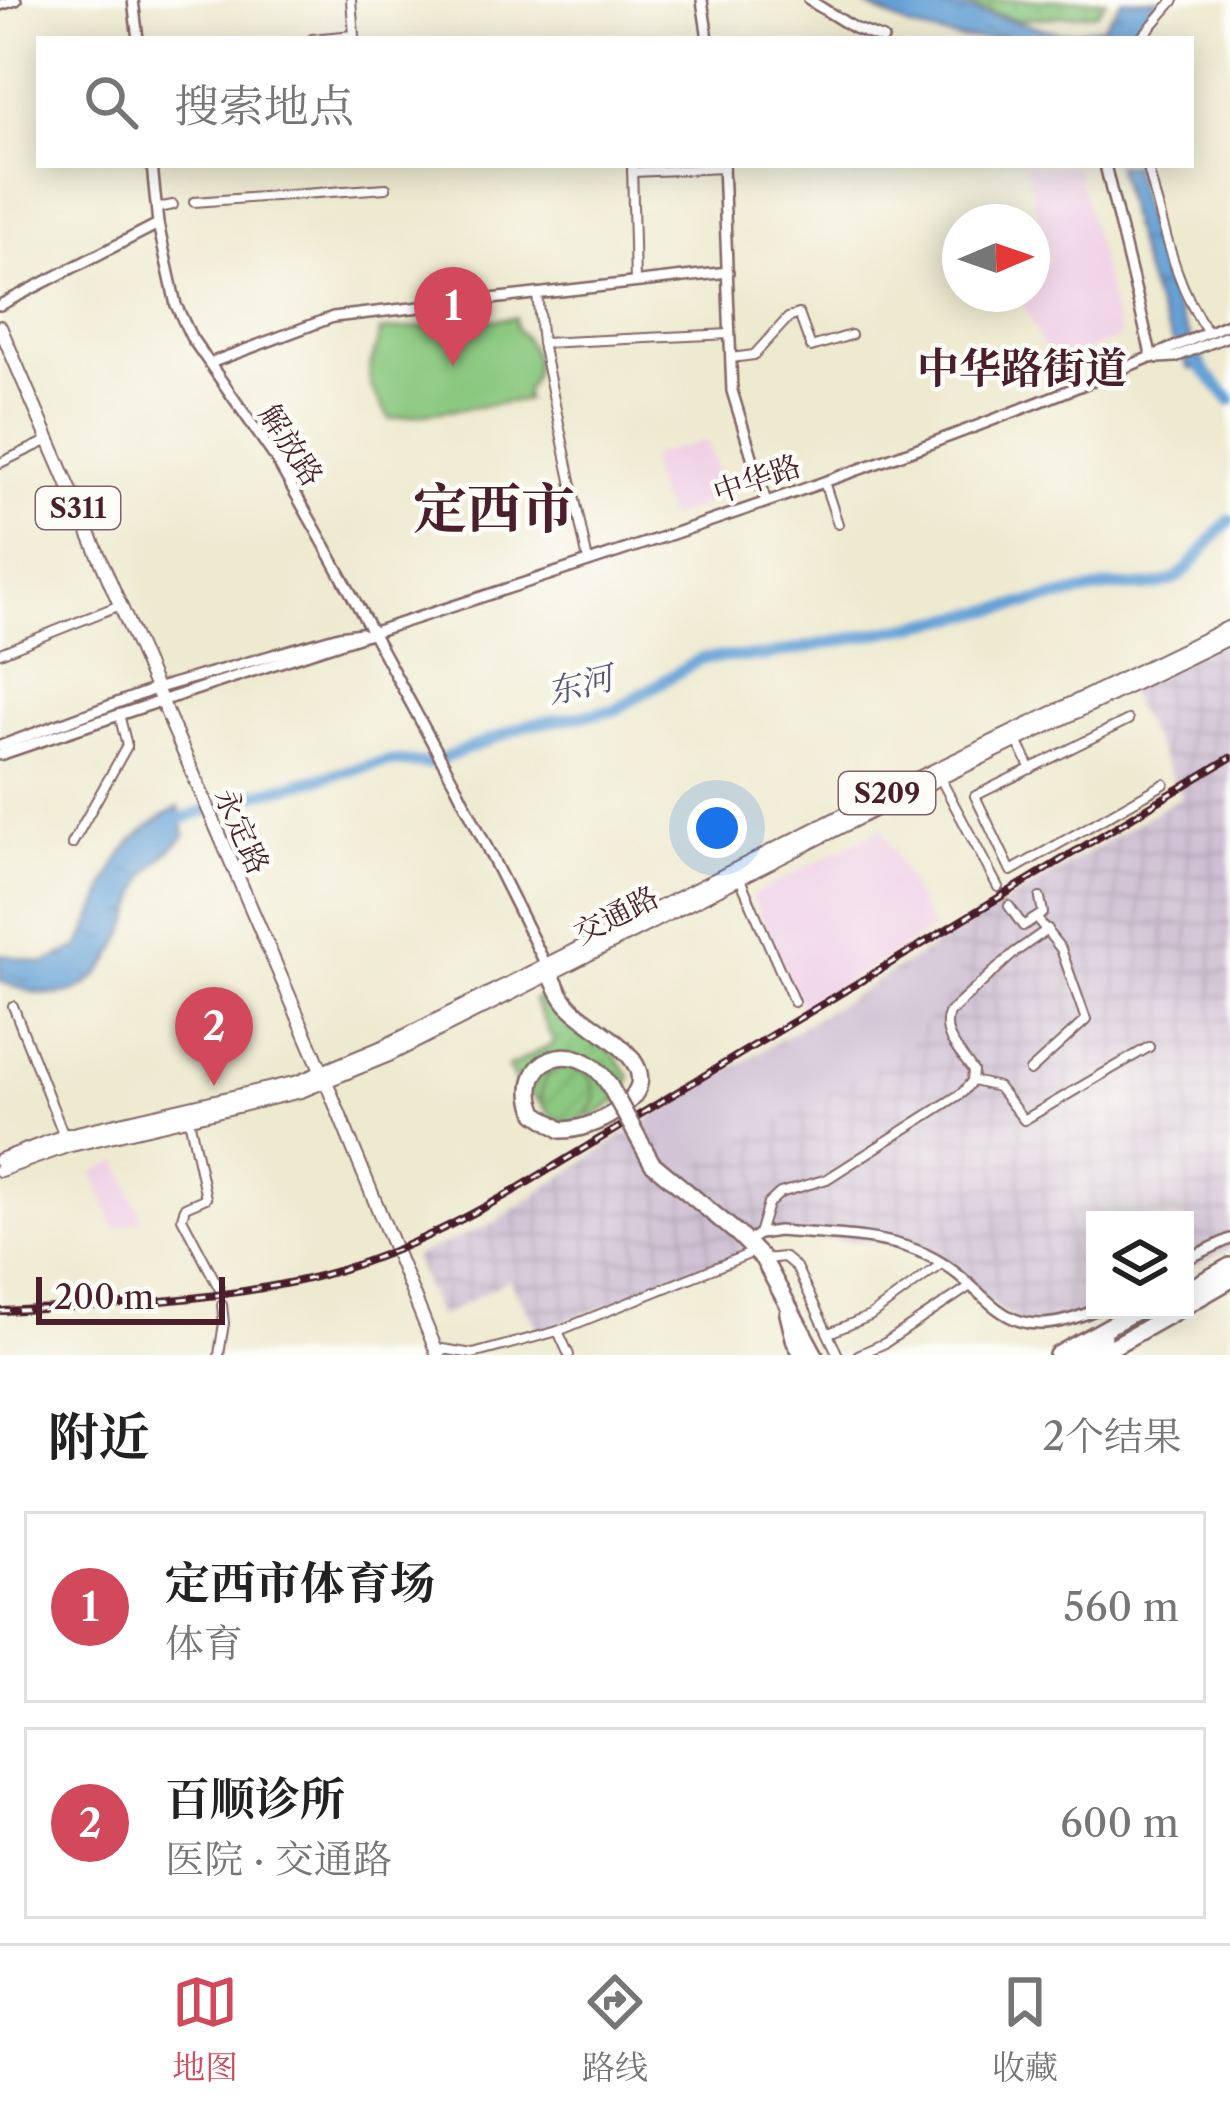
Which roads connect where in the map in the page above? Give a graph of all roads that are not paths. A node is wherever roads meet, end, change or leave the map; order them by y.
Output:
1 (16, 0) edge
2 (351, 0) edge
3 (702, 0) edge
4 (809, 0) edge
5 (1174, 0) edge
6 (135, 3) edge
7 (0, 5) edge
8 (138, 36) edge
9 (344, 36) edge
10 (708, 36) edge
11 (875, 36) edge
12 (1143, 36) edge
13 (152, 168) edge
14 (632, 168) edge
15 (723, 168) edge
16 (1106, 168) edge
17 (1148, 168) edge
18 (386, 188) dead end
19 (194, 202) dead end
20 (173, 206) dead end
21 (157, 208) junction
22 (158, 224) junction
23 (728, 272) junction
24 (635, 283) junction
25 (537, 294) junction
26 (0, 304) edge
27 (1230, 323) edge
28 (0, 327) edge
29 (730, 334) junction
30 (851, 335) dead end
31 (1230, 335) edge
32 (1207, 337) junction
33 (542, 343) junction
34 (730, 358) junction
35 (1152, 358) junction
36 (210, 363) junction
37 (49, 440) junction
38 (0, 464) edge
39 (824, 482) junction
40 (766, 502) junction
41 (838, 524) dead end
42 (588, 561) junction
43 (120, 605) junction
44 (1230, 627) edge
45 (372, 632) junction
46 (1230, 637) edge
47 (0, 653) edge
48 (158, 695) junction
49 (119, 714) junction
50 (1128, 720) dead end
51 (1017, 741) junction
52 (0, 750) edge
53 (1031, 769) junction
54 (940, 778) junction
55 (1164, 784) dead end
56 (72, 844) dead end
57 (740, 879) junction
58 (998, 887) tunnel mouth
59 (1040, 898) dead end
60 (1009, 906) tunnel mouth
61 (1038, 920) junction
62 (1048, 929) junction
63 (549, 971) junction
64 (794, 1002) dead end
65 (13, 1006) dead end
66 (1149, 1046) dead end
67 (1030, 1071) dead end
68 (324, 1077) junction
69 (972, 1081) junction
70 (189, 1117) junction
71 (64, 1136) junction
72 (0, 1160) edge
73 (0, 1170) edge
74 (1230, 1239) edge
75 (752, 1244) junction
76 (1194, 1256) edge
77 (940, 1265) junction
78 (1230, 1266) edge
79 (1230, 1280) edge
80 (1194, 1284) edge
81 (969, 1287) junction
82 (219, 1288) dead end
83 (1194, 1301) edge
84 (222, 1305) dead end
85 (1086, 1314) edge
86 (1122, 1319) edge
87 (1148, 1319) edge
88 (1149, 1319) edge
89 (1149, 1319) edge
90 (558, 1331) junction
91 (829, 1333) junction
92 (802, 1344) edge
93 (437, 1351) edge
94 (219, 1355) edge
95 (569, 1355) edge
96 (815, 1355) edge
97 (838, 1355) edge
98 (858, 1355) edge
99 (1057, 1355) edge
100 (1080, 1355) edge
101 (1098, 1355) edge
102 (1109, 1355) edge

1 - 7 street
2 - 9 street
3 - 10 street
4 - 11 street
5 - 12 street
6 - 8 street
13 - 21 street, 解放路
14 - 24 street
15 - 23 street
16 - 35 street
17 - 32 street
18 - 19 street
20 - 21 street
21 - 22 street, 解放路
22 - 26 street
22 - 36 street, 解放路
23 - 24 street
23 - 29 street
24 - 25 street
25 - 33 street
25 - 36 street
27 - 32 street, 中华路
28 - 37 main road, 永定路 / S311
29 - 33 street
29 - 34 street
30 - 34 street
31 - 32 street, 中华路
32 - 35 street, 中华路
33 - 42 street
34 - 40 street
35 - 39 street, 中华路
36 - 45 street, 解放路
37 - 38 street
37 - 43 main road, 永定路 / S311
39 - 40 street, 中华路
39 - 41 street
40 - 42 street, 中华路
42 - 45 street, 中华路
43 - 47 street
43 - 48 main road, 永定路 / S311
44 - 63 main road, 交通路 / S209
45 - 48 street, 中华路
45 - 63 street, 解放路
46 - 51 main road, 交通路 / S209
48 - 49 street
48 - 52 street
48 - 68 main road, 永定路 / S311
49 - 52 street
49 - 56 street
50 - 53 street
51 - 53 street
51 - 54 main road, 交通路 / S209
53 - 55 street
54 - 57 main road, 交通路 / S209
54 - 58 street
57 - 63 main road, 交通路 / S209
57 - 64 street
59 - 61 street
60 - 61 street
61 - 62 street
62 - 67 street
62 - 69 street
63 - 68 main road, 交通路 / S209
63 - 75 highway, bridge
65 - 71 street
66 - 69 street
68 - 70 main road, 交通路 / S209
68 - 71 main road, 交通路 / S209
68 - 93 main road, 永定路
69 - 75 street
70 - 73 main road, 交通路 / S209
70 - 82 street
71 - 72 main road, 交通路 / S209
74 - 76 street
75 - 77 street
75 - 90 street
75 - 91 street
75 - 92 highway
77 - 81 street
77 - 91 street
78 - 80 highway
79 - 83 highway
81 - 85 street
81 - 98 street
84 - 94 street
86 - 99 highway
87 - 100 highway
88 - 101 highway
89 - 102 highway
90 - 93 street
90 - 95 street
91 - 97 street
92 - 96 highway

